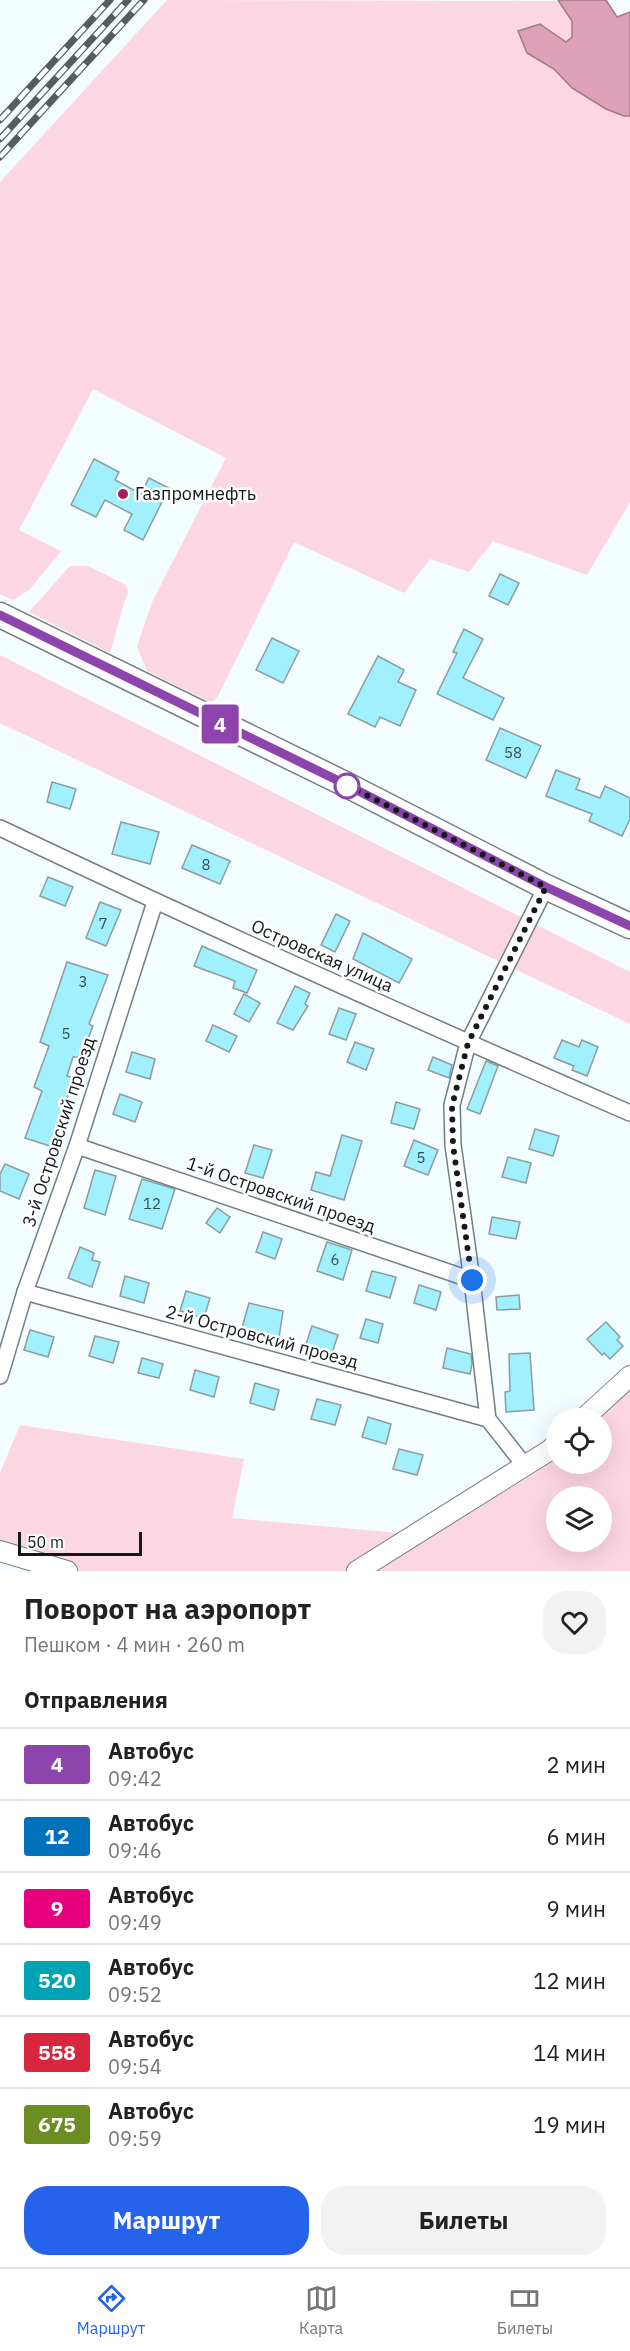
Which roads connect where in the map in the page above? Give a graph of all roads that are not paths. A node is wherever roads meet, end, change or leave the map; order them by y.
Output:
1 (0, 615) edge
2 (0, 828) edge
3 (546, 887) junction
4 (155, 902) junction
5 (630, 926) edge
6 (468, 1043) junction
7 (630, 1113) edge
8 (76, 1146) junction
9 (472, 1280) junction
10 (26, 1292) junction
11 (0, 1376) edge
12 (630, 1376) edge
13 (596, 1408) edge
14 (489, 1419) junction
15 (546, 1451) edge
16 (525, 1466) junction
17 (0, 1551) edge
18 (67, 1571) edge
19 (357, 1571) edge

1 - 3 main road
2 - 4 street, Островская улица
3 - 5 main road
3 - 6 street
4 - 6 street, Островская улица
4 - 8 street, 3-й Островский проезд
6 - 7 street, Островская улица
6 - 9 street
8 - 9 street, 1-й Островский проезд
8 - 10 street, 3-й Островский проезд
9 - 14 street
10 - 11 street, 3-й Островский проезд
10 - 14 street, 2-й Островский проезд
12 - 13 street
14 - 16 street
15 - 16 street
16 - 19 street
17 - 18 street

